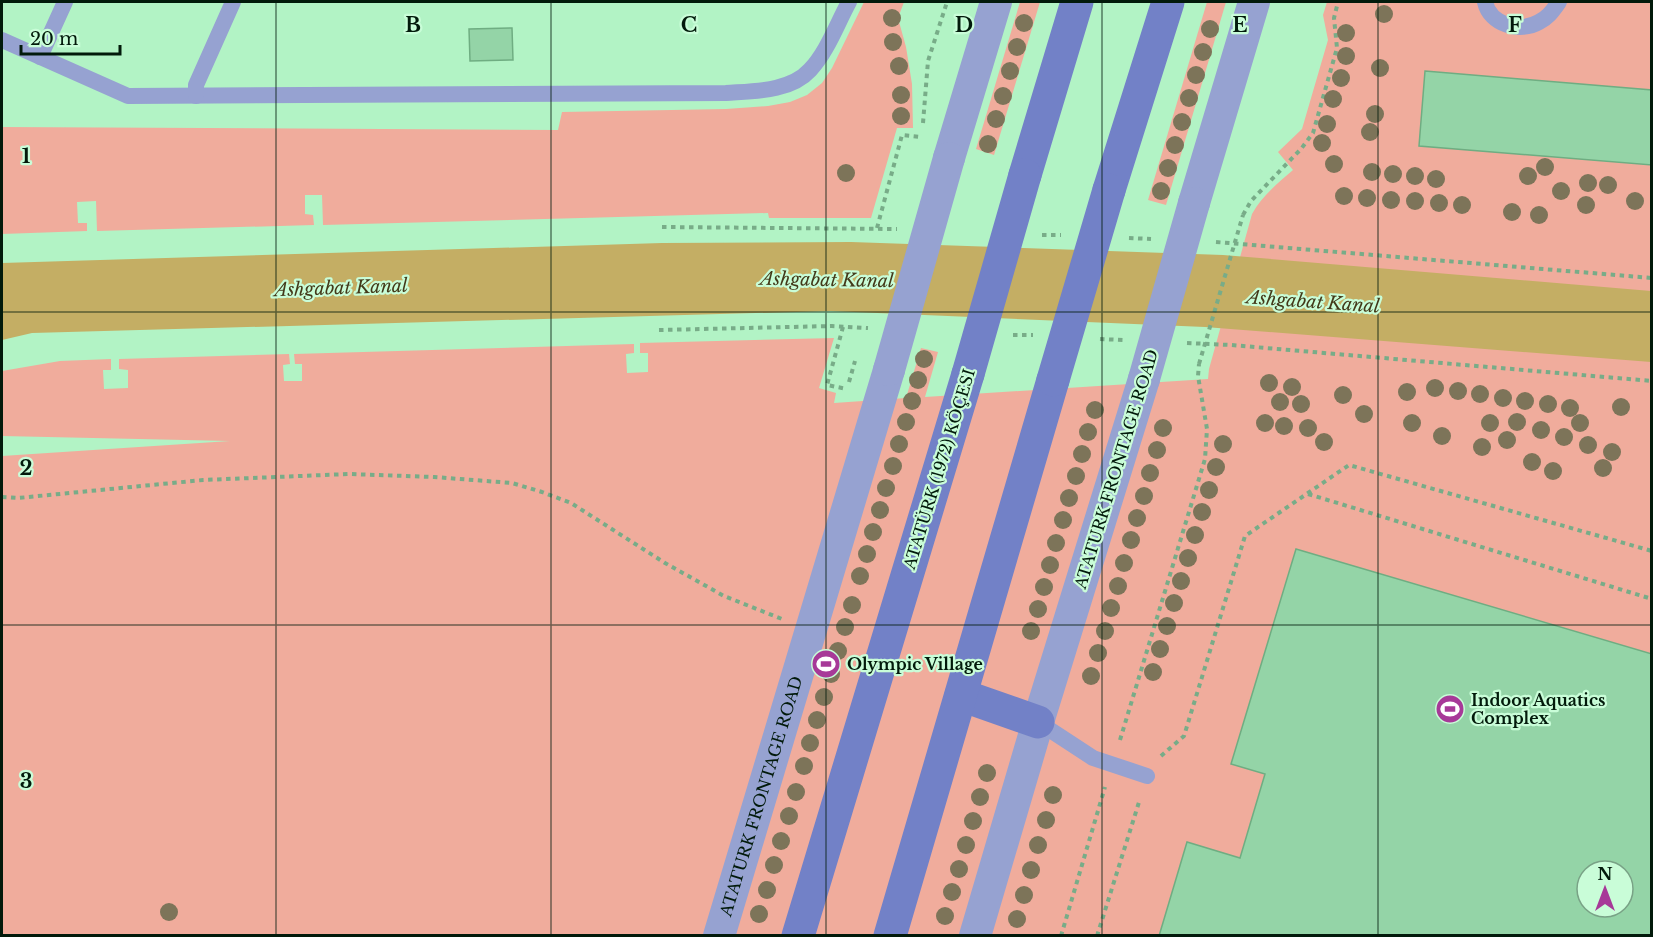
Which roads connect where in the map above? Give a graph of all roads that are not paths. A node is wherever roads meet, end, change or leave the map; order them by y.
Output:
1 (65, 2) edge
2 (233, 2) edge
3 (849, 2) edge
4 (996, 2) edge
5 (1077, 2) edge
6 (1168, 2) edge
7 (1254, 2) edge
8 (1485, 2) edge
9 (1559, 2) edge
10 (2, 40) edge
11 (40, 57) junction
12 (195, 96) junction
13 (961, 695) junction
14 (1038, 722) junction
15 (1147, 776) road end
16 (719, 936) edge
17 (798, 936) edge
18 (890, 936) edge
19 (975, 936) edge

1 - 11 lane
2 - 12 lane
3 - 12 lane
4 - 16 street, ATATURK FRONTAGE ROAD, bridge
5 - 17 main road, ATATÜRK (1972) KÖÇESI, bridge
6 - 13 main road, bridge
7 - 14 street, ATATURK FRONTAGE ROAD, bridge
8 - 9 lane
10 - 11 lane
11 - 12 lane
13 - 14 main road
13 - 18 main road
14 - 15 lane
14 - 19 street, ATATURK FRONTAGE ROAD

